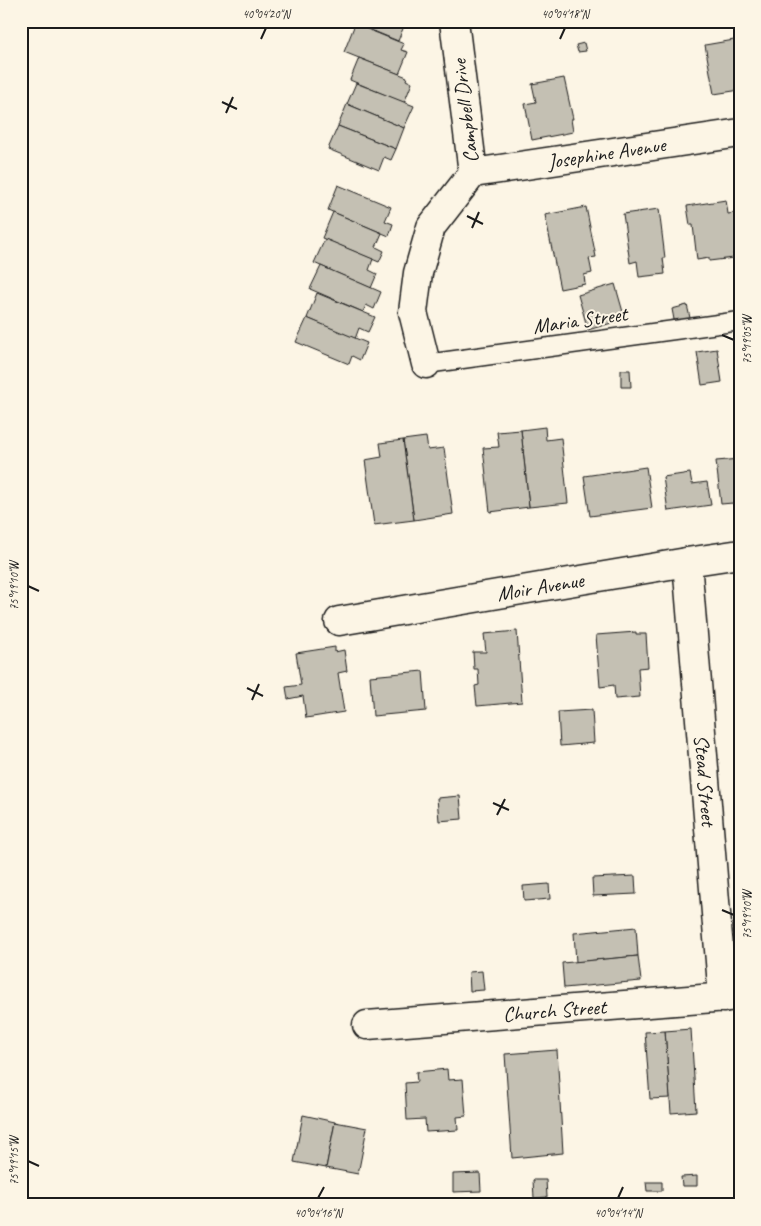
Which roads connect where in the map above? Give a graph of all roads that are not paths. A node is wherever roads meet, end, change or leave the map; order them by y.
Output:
1 (454, 21) edge
2 (740, 133) edge
3 (473, 173) junction
4 (740, 321) edge
5 (426, 364) joint
6 (740, 554) edge
7 (686, 562) junction
8 (339, 621) dead end
9 (731, 997) edge
10 (367, 1025) dead end

1 - 3 street, Campbell Drive
2 - 3 street, Josephine Avenue
3 - 5 street, Campbell Drive
4 - 5 lane, Maria Street
6 - 7 street, Moir Avenue
7 - 8 street, Moir Avenue
7 - 9 street, Stead Street
9 - 10 street, Church Street

